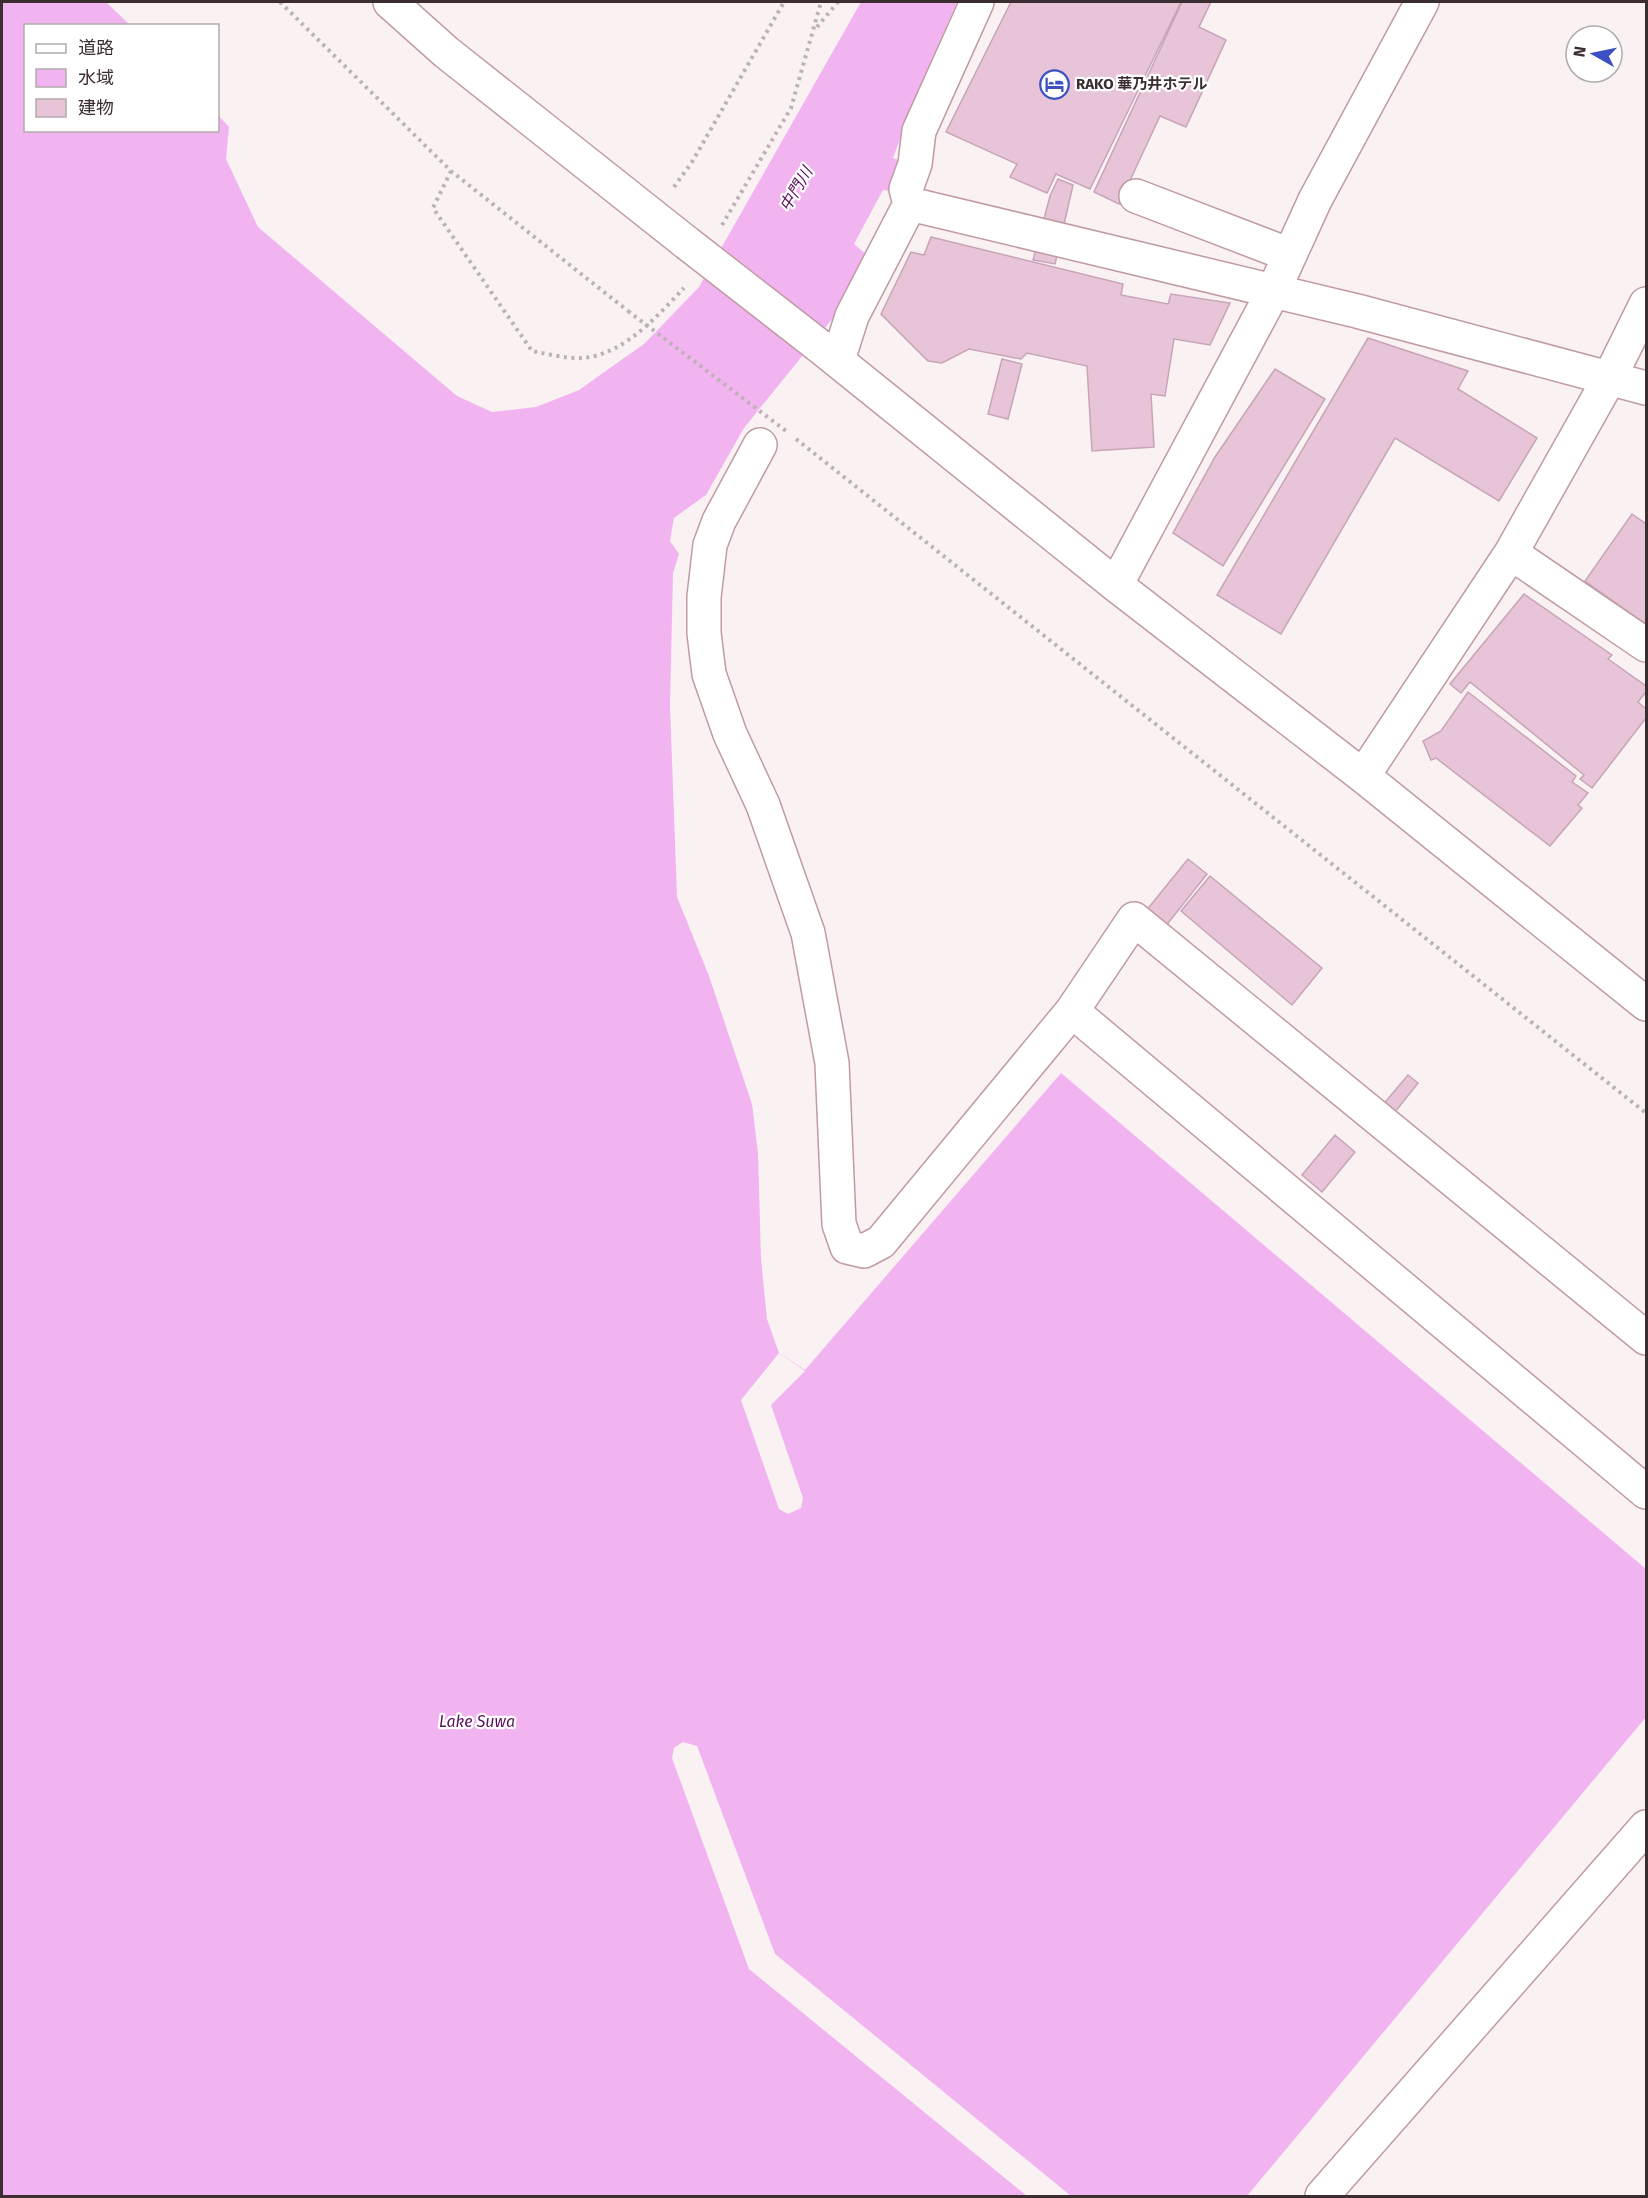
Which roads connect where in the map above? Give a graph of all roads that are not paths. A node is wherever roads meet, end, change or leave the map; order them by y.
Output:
1 (390, 2) edge
2 (977, 2) edge
3 (1422, 2) edge
4 (1136, 196) dead end
5 (910, 204) junction
6 (1290, 255) junction
7 (1273, 292) junction
8 (1647, 304) edge
9 (828, 353) junction
10 (1609, 379) junction
11 (1647, 388) edge
12 (773, 438) road end
13 (1511, 553) junction
14 (1116, 585) junction
15 (1647, 645) edge
16 (1364, 776) junction
17 (1647, 1004) edge
18 (1072, 1011) junction
19 (1647, 1338) edge
20 (1647, 1492) edge
21 (1647, 1827) edge
22 (1322, 2196) edge

1 - 9 street, bridge
2 - 5 street
3 - 6 street
4 - 6 street
5 - 7 street
5 - 9 street
6 - 7 street
7 - 10 street
7 - 14 street
8 - 10 street
9 - 14 street
10 - 11 street
10 - 13 street
12 - 18 street
13 - 15 street
13 - 16 street
14 - 16 street
16 - 17 street
18 - 19 street
18 - 20 street
21 - 22 street

